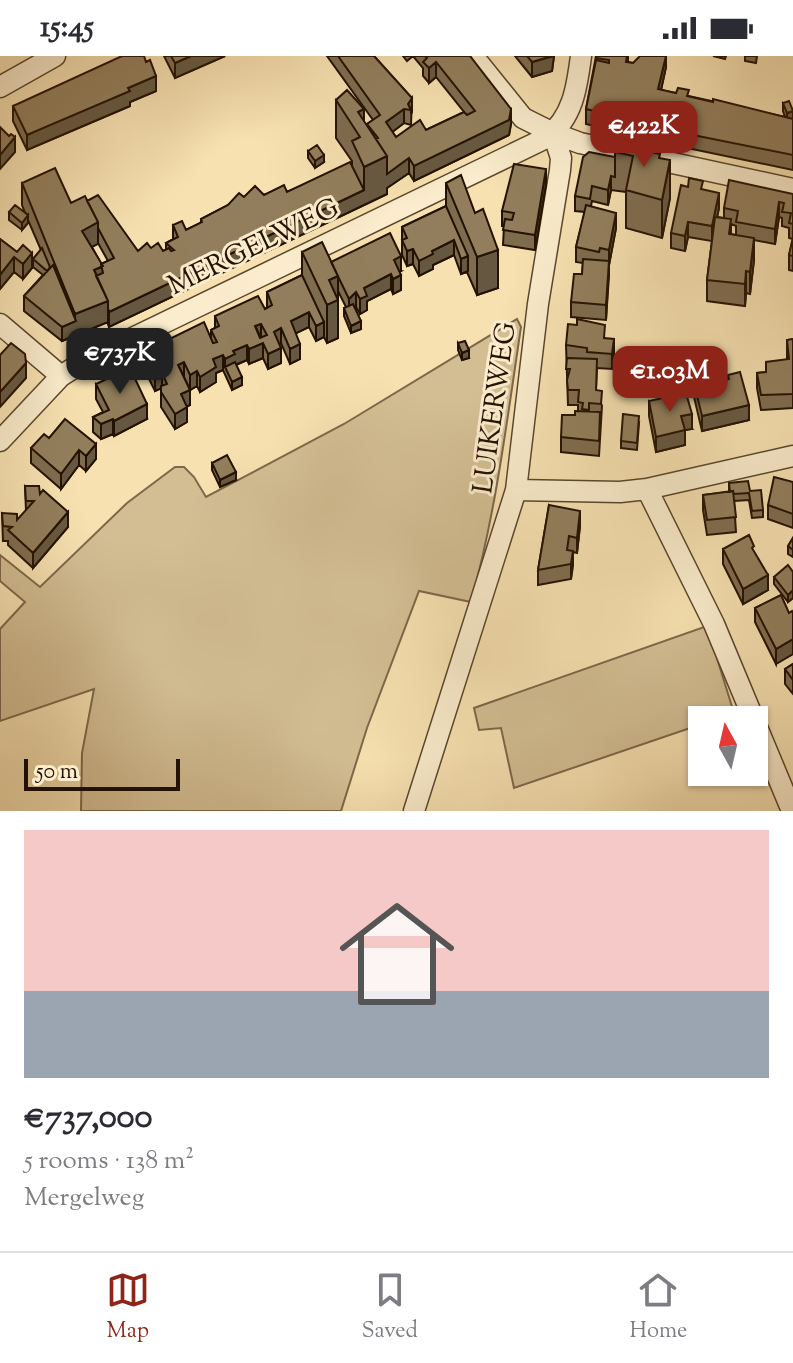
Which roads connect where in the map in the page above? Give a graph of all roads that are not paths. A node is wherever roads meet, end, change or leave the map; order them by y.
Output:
1 (55, 56) edge
2 (473, 56) edge
3 (581, 56) edge
4 (0, 87) edge
5 (553, 133) junction
6 (793, 189) edge
7 (0, 324) edge
8 (61, 376) junction
9 (0, 441) edge
10 (793, 456) edge
11 (647, 489) junction
12 (516, 490) junction
13 (792, 808) edge
14 (414, 811) edge

1 - 4 street
2 - 5 street
3 - 5 street
5 - 6 street
5 - 8 street, MERGELWEG
5 - 12 street, LUIKERWEG
7 - 8 street
8 - 9 street, MERGELWEG
10 - 11 street
11 - 12 street
11 - 13 street
12 - 14 street, LUIKERWEG

